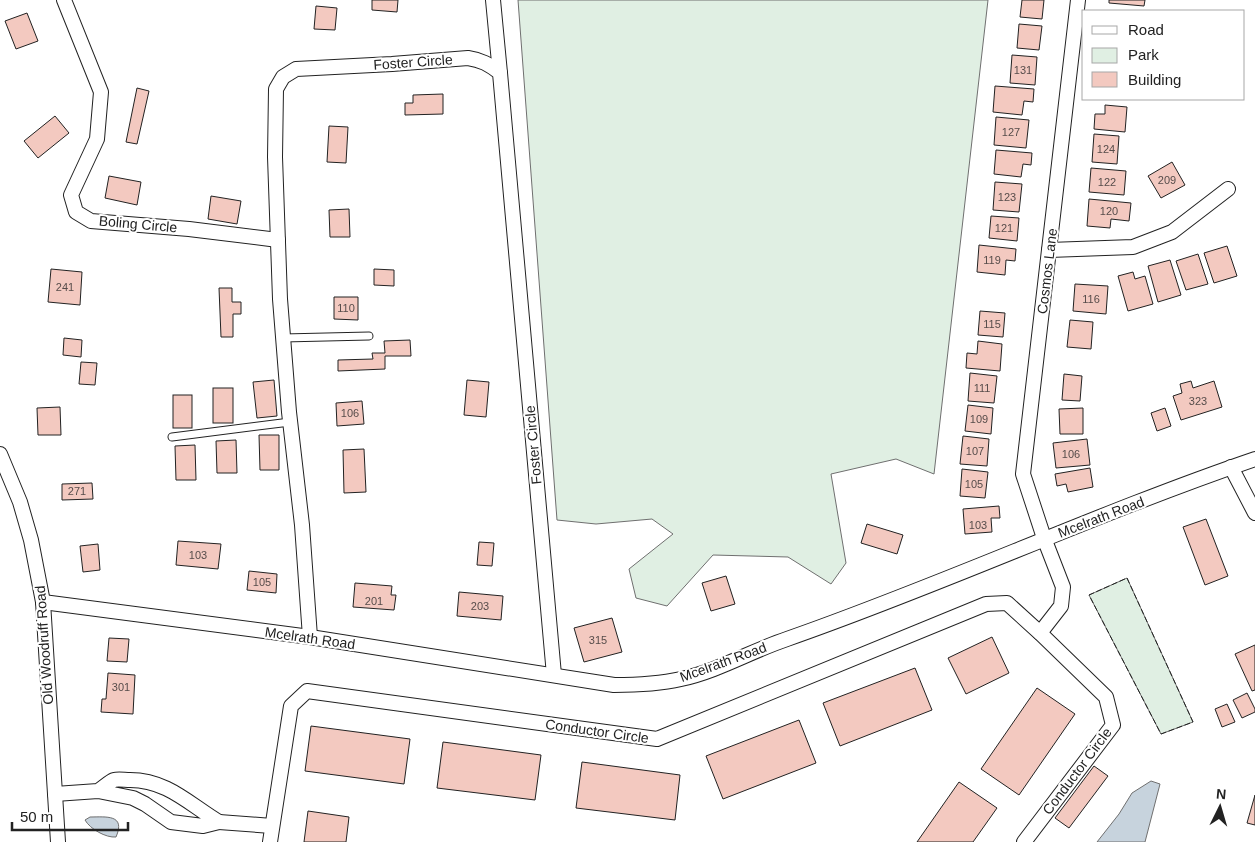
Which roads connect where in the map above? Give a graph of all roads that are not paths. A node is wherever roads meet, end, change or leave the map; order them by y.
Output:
1 (64, 0) edge
2 (493, 0) edge
3 (1078, 0) edge
4 (500, 73) junction
5 (1228, 189) dead end
6 (278, 240) junction
7 (1049, 250) junction
8 (368, 336) dead end
9 (283, 338) junction
10 (290, 422) junction
11 (172, 437) dead end
12 (0, 455) edge
13 (1255, 459) edge
14 (1231, 468) junction
15 (1255, 513) edge
16 (1044, 538) junction
17 (43, 602) junction
18 (1040, 633) junction
19 (310, 637) junction
20 (554, 675) junction
21 (98, 792) junction
22 (55, 794) junction
23 (220, 822) junction
24 (272, 826) junction
25 (58, 842) edge
26 (270, 842) edge
27 (1024, 842) edge

1 - 6 street, Boling Circle
2 - 4 street
3 - 7 street, Cosmos Lane
4 - 6 street, Foster Circle
4 - 20 street, Foster Circle
5 - 7 street
6 - 9 street, Foster Circle
7 - 16 street, Cosmos Lane
8 - 9 lane
9 - 10 street, Foster Circle
10 - 11 lane
10 - 19 street, Foster Circle
12 - 17 street, Old Woodruff Road
13 - 14 street, Mcelrath Road
14 - 15 street
14 - 16 street, Mcelrath Road
16 - 18 street
16 - 20 street, Mcelrath Road
17 - 19 street, Mcelrath Road
17 - 22 street, Old Woodruff Road
18 - 24 street, Conductor Circle
18 - 27 street, Conductor Circle
19 - 20 street, Mcelrath Road
21 - 22 street
21 - 23 street
21 - 23 street
22 - 25 street, Old Woodruff Road
23 - 24 street
24 - 26 street, Conductor Circle

